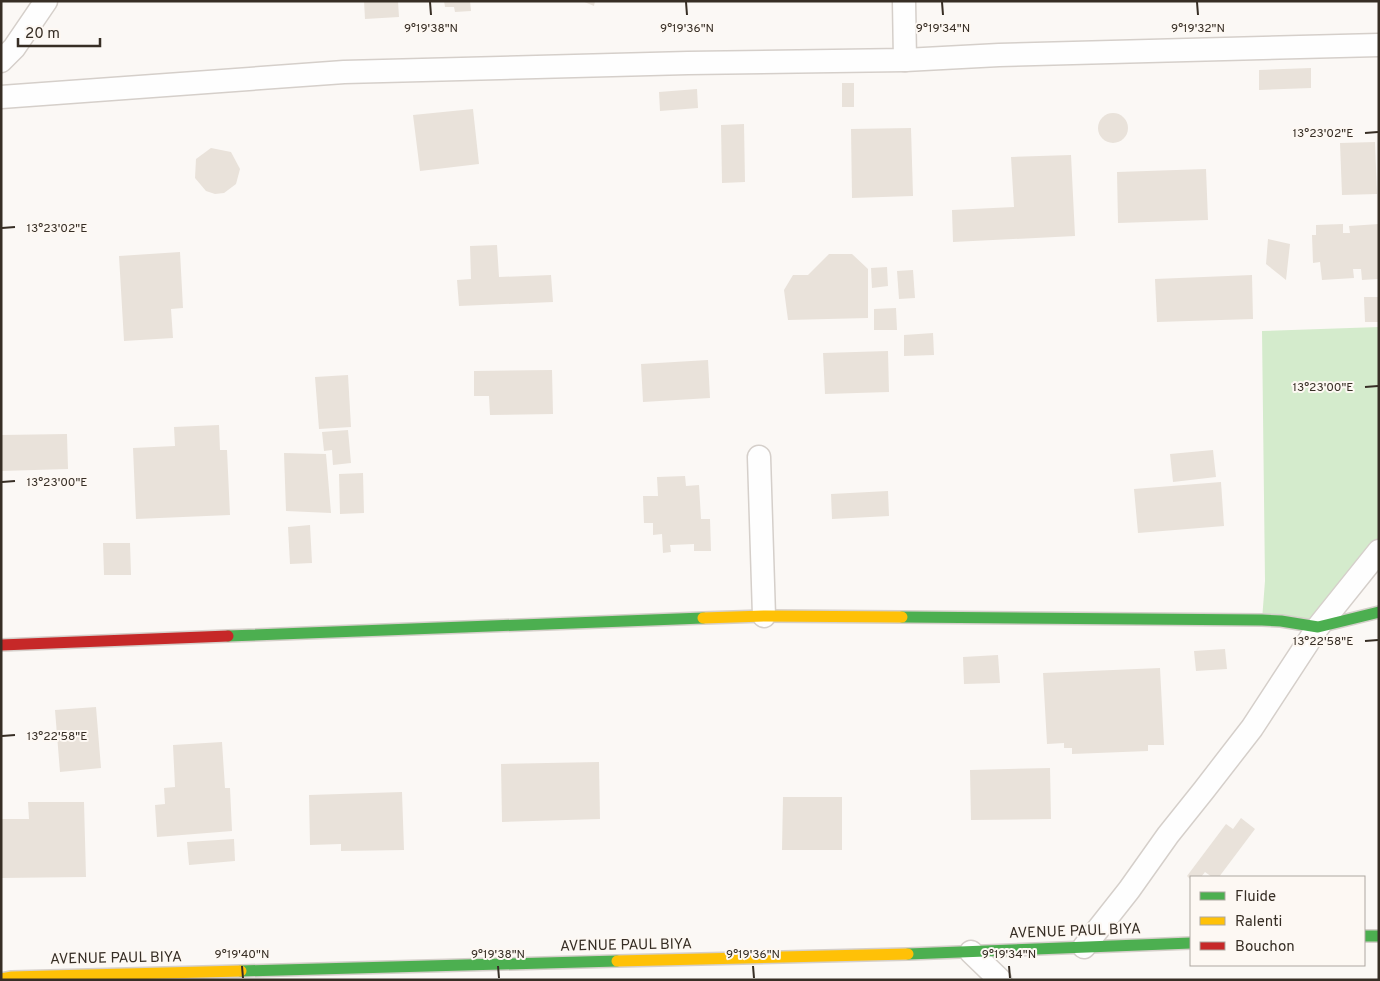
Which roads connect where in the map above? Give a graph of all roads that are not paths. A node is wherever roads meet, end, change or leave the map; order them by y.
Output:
1 (46, 1) edge
2 (904, 1) edge
3 (1379, 46) edge
4 (905, 60) junction
5 (1, 61) edge
6 (1, 97) edge
7 (759, 457) dead end
8 (1379, 551) edge
9 (1379, 612) edge
10 (764, 616) junction
11 (1318, 628) junction
12 (1, 645) edge
13 (1365, 936) edge
14 (1379, 936) edge
15 (1190, 943) edge
16 (1084, 947) junction
17 (971, 952) junction
18 (1, 979) edge
19 (1000, 980) edge

1 - 5 street
2 - 4 street
3 - 4 street
4 - 6 street
7 - 10 street
8 - 11 street
9 - 11 street
10 - 11 street
10 - 12 street
11 - 16 street
13 - 14 street
15 - 16 street, AVENUE PAUL BIYA
16 - 17 street, AVENUE PAUL BIYA
17 - 18 street, AVENUE PAUL BIYA
17 - 19 street

